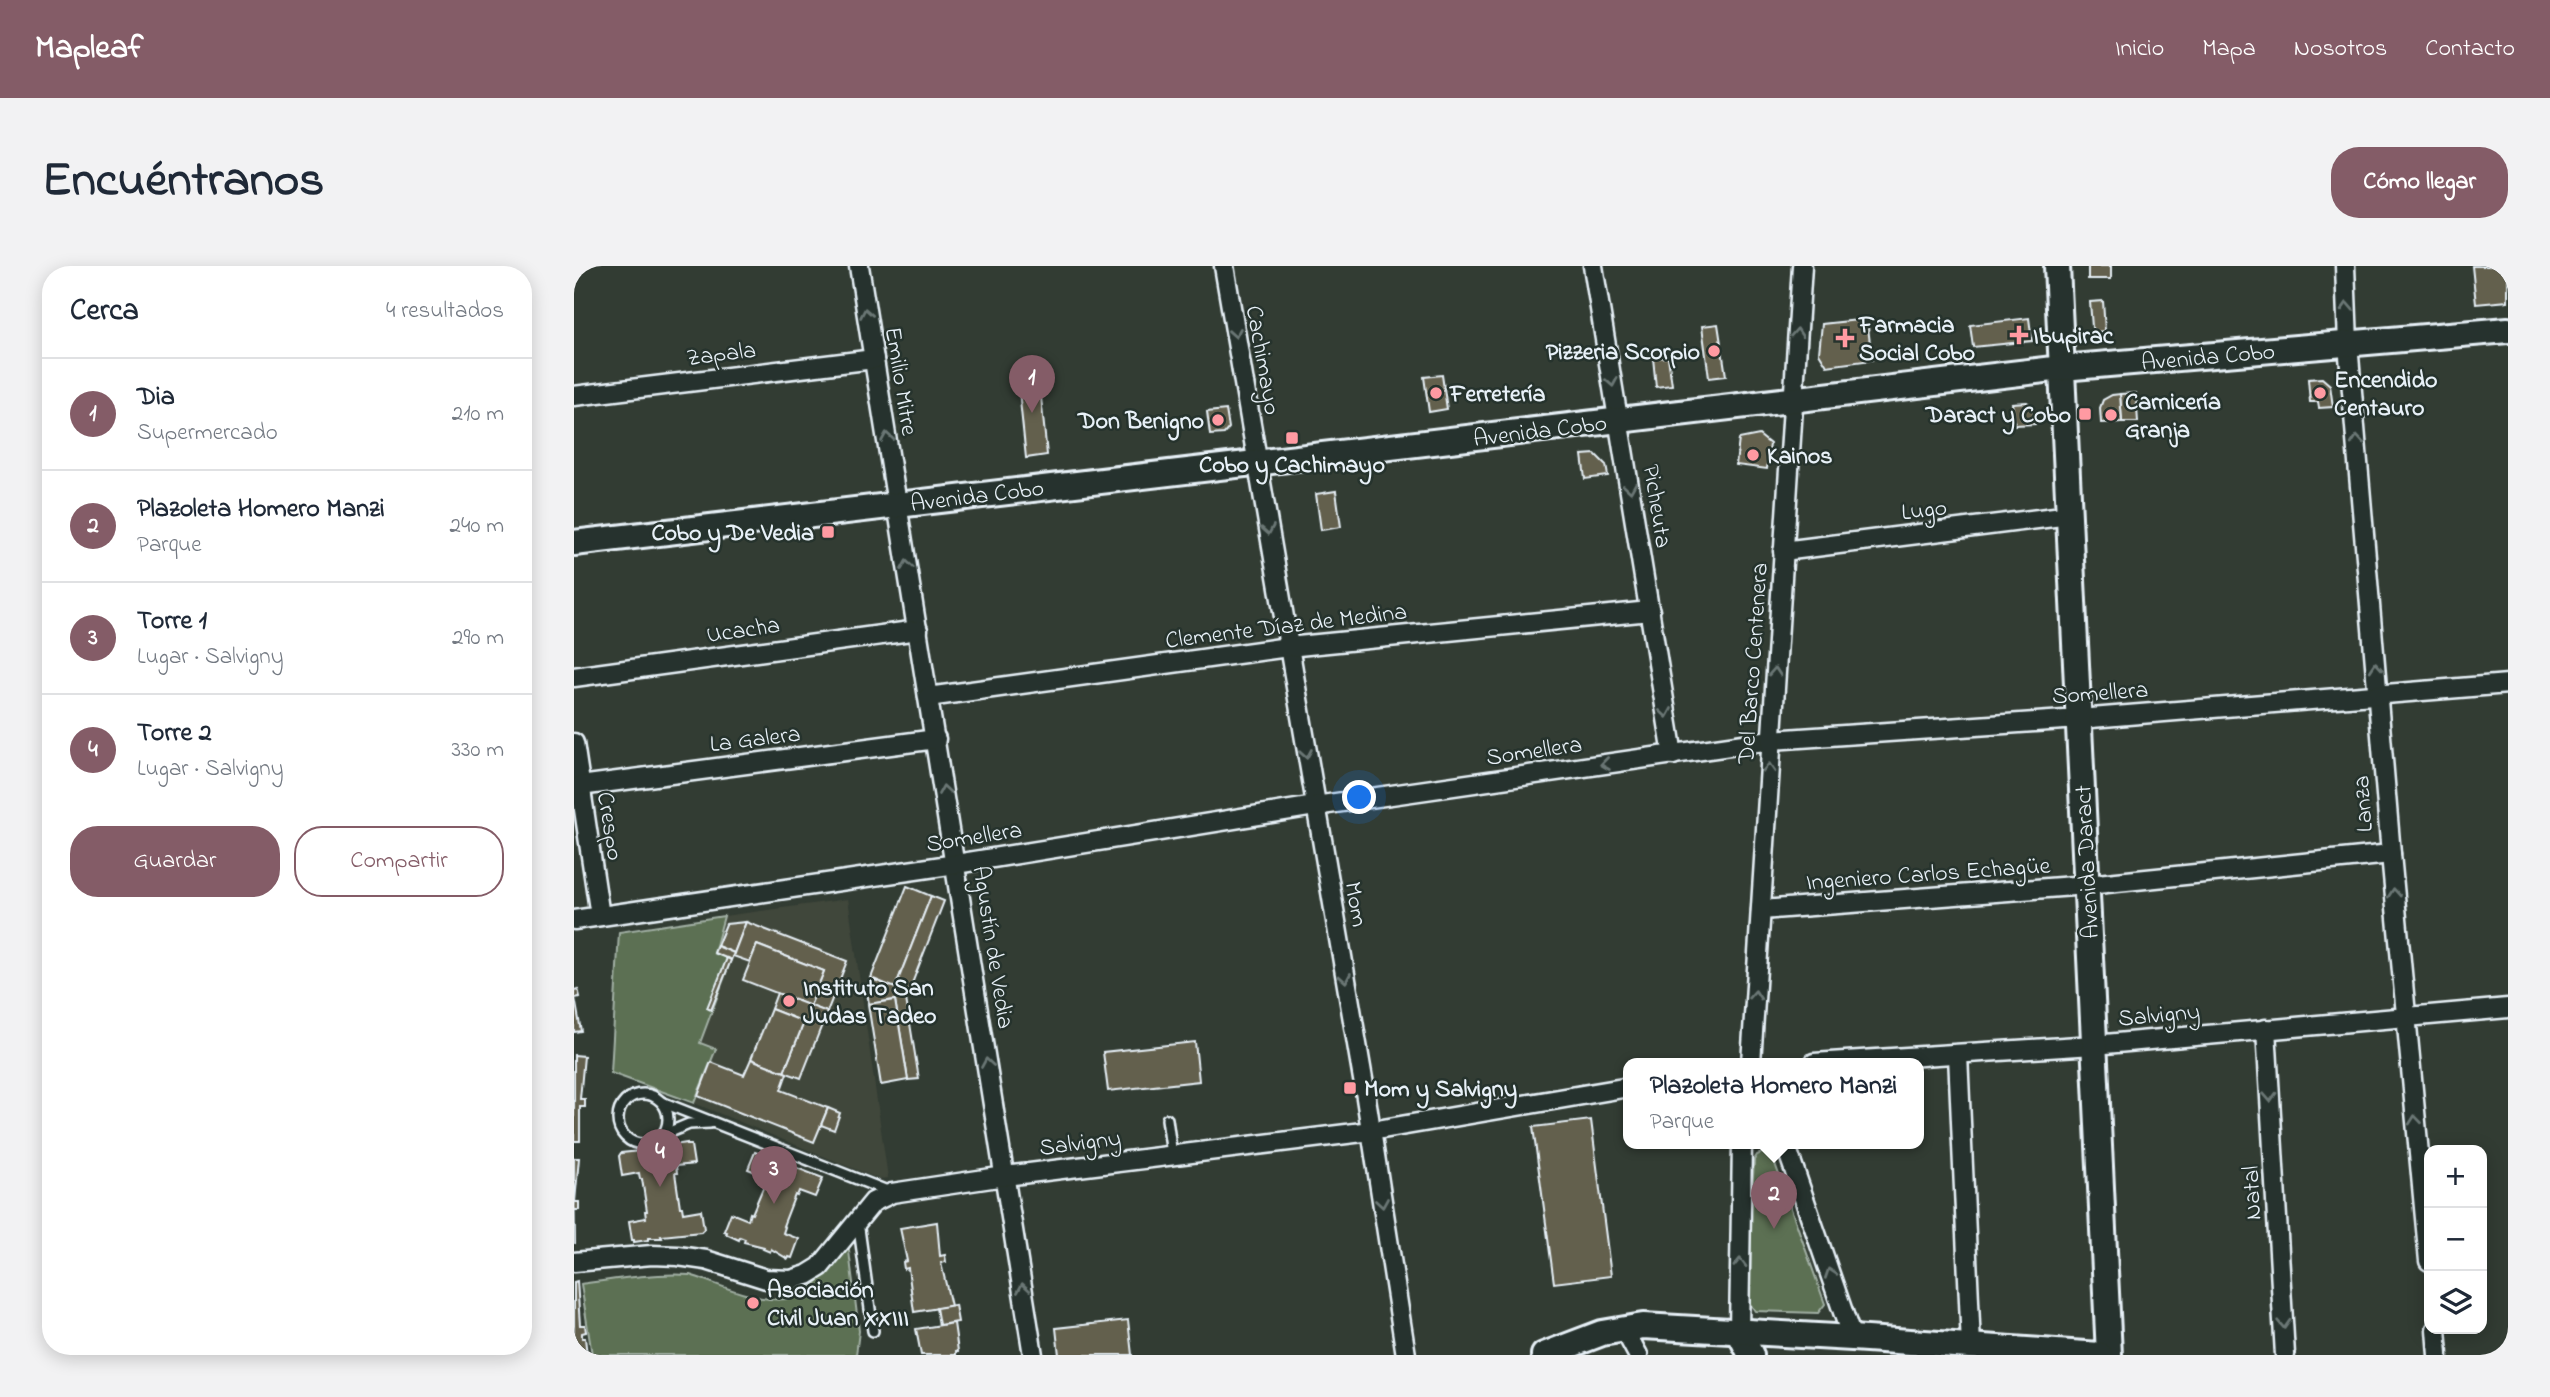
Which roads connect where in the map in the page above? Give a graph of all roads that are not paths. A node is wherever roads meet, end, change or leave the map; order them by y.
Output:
1 (859, 266) edge
2 (1224, 266) edge
3 (1593, 266) edge
4 (1802, 266) edge
5 (2057, 266) edge
6 (2345, 266) edge
7 (2507, 334) edge
8 (2348, 344) junction
9 (874, 359) junction
10 (2062, 368) junction
11 (574, 396) edge
12 (1793, 400) junction
13 (1619, 421) junction
14 (1257, 463) junction
15 (897, 505) junction
16 (2070, 515) junction
17 (574, 543) edge
18 (1783, 551) junction
19 (1650, 611) junction
20 (918, 630) junction
21 (1288, 647) junction
22 (574, 677) edge
23 (2508, 684) edge
24 (2378, 695) junction
25 (928, 697) junction
26 (2079, 719) junction
27 (936, 739) junction
28 (1771, 740) junction
29 (574, 743) edge
30 (1673, 755) junction
31 (580, 786) junction
32 (1315, 806) junction
33 (2391, 855) junction
34 (956, 864) junction
35 (2087, 885) junction
36 (1761, 910) junction
37 (600, 916) junction
38 (574, 920) edge
39 (2508, 1009) edge
40 (2405, 1017) junction
41 (2266, 1029) junction
42 (2094, 1045) junction
43 (1958, 1055) junction
44 (1751, 1058) edge
45 (1904, 1058) edge
46 (1623, 1088) edge
47 (664, 1103) junction
48 (1167, 1119) dead end
49 (715, 1123) junction
50 (1371, 1131) junction
51 (664, 1135) junction
52 (1742, 1149) edge
53 (1787, 1149) edge
54 (1172, 1155) junction
55 (1005, 1176) junction
56 (892, 1193) junction
57 (2424, 1210) edge
58 (858, 1219) junction
59 (574, 1262) edge
60 (1623, 1329) junction
61 (873, 1331) dead end
62 (1738, 1332) junction
63 (2436, 1334) edge
64 (1852, 1338) junction
65 (1971, 1346) junction
66 (1569, 1350) edge
67 (1033, 1355) edge
68 (1406, 1355) edge
69 (1544, 1355) edge
70 (1638, 1355) edge
71 (1752, 1355) edge
72 (2100, 1355) edge
73 (2109, 1355) edge
74 (2285, 1355) edge
75 (2438, 1355) edge

9 -> 1 street, Emilio Mitre
2 -> 14 street, Cachimayo
3 -> 13 street, Picheuta
12 -> 4 street, Del Barco Centenera
5 - 10 main road, Avenida Daract
8 -> 6 street, Lanza
7 - 8 main road, Avenida Cobo
8 - 10 main road, Avenida Cobo
24 -> 8 street, Lanza
9 - 11 street, Zapala
15 -> 9 street, Emilio Mitre
10 - 12 main road, Avenida Cobo
10 - 16 main road, Avenida Daract
12 - 13 main road, Avenida Cobo
12 - 18 street, Del Barco Centenera
13 - 14 main road, Avenida Cobo
13 -> 19 street, Picheuta
14 - 15 main road, Avenida Cobo
14 -> 21 street, Mom
15 - 17 main road, Avenida Cobo
20 -> 15 street, Agustín de Vedia
16 - 18 street, Lugo
16 - 26 main road, Avenida Daract
28 -> 18 street, Del Barco Centenera
19 - 21 street, Clemente Díaz de Medina
19 -> 30 street, Picheuta
20 - 22 street, Ucacha
20 - 25 street, Agustín de Vedia
21 - 25 street, Clemente Díaz de Medina
21 -> 32 street, Mom
23 - 24 street, Somellera
24 - 26 street, Somellera
24 - 33 street, Lanza
25 - 27 street, Agustín de Vedia
26 - 28 street, Somellera
26 - 35 main road, Avenida Daract
27 - 31 street, La Galera
34 -> 27 street, Agustín de Vedia
28 - 30 street, Somellera
36 -> 28 street, Del Barco Centenera
29 - 31 street, Crespo
30 -> 32 street, Somellera
31 - 37 street, Crespo
32 - 34 street, Somellera
32 -> 50 street, Mom
33 - 35 street, Ingeniero Carlos Echagüe
40 -> 33 street, Lanza
34 - 37 street, Somellera
55 -> 34 street, Agustín de Vedia
35 - 36 street, Ingeniero Carlos Echagüe
35 - 42 main road, Avenida Daract
44 -> 36 street, Del Barco Centenera
37 - 38 street, Somellera
39 - 40 street, Salvigny
40 - 41 street, Salvigny
57 -> 40 street, Lanza
41 - 42 street, Salvigny
41 -> 74 street, Natal
42 - 43 street, Salvigny
42 - 73 main road, Avenida Daract
43 - 45 street, Salvigny
43 - 65 street
46 - 50 street, Salvigny
47 - 49 lane
47 - 51 lane
47 - 51 lane
48 - 54 lane
49 - 51 lane
49 - 56 lane
50 - 54 street, Salvigny
50 -> 68 street, Mom
62 -> 52 street
64 -> 53 street
54 - 55 street, Salvigny
55 - 56 street, Salvigny
67 -> 55 street, Agustín de Vedia
56 - 58 street, Salvigny
58 - 59 street, Salvigny
58 - 61 lane
60 - 62 main road
60 - 66 main road
60 - 70 street
62 - 64 main road
62 - 71 main road
63 - 75 street
64 - 65 main road
65 - 72 main road
66 - 69 main road

